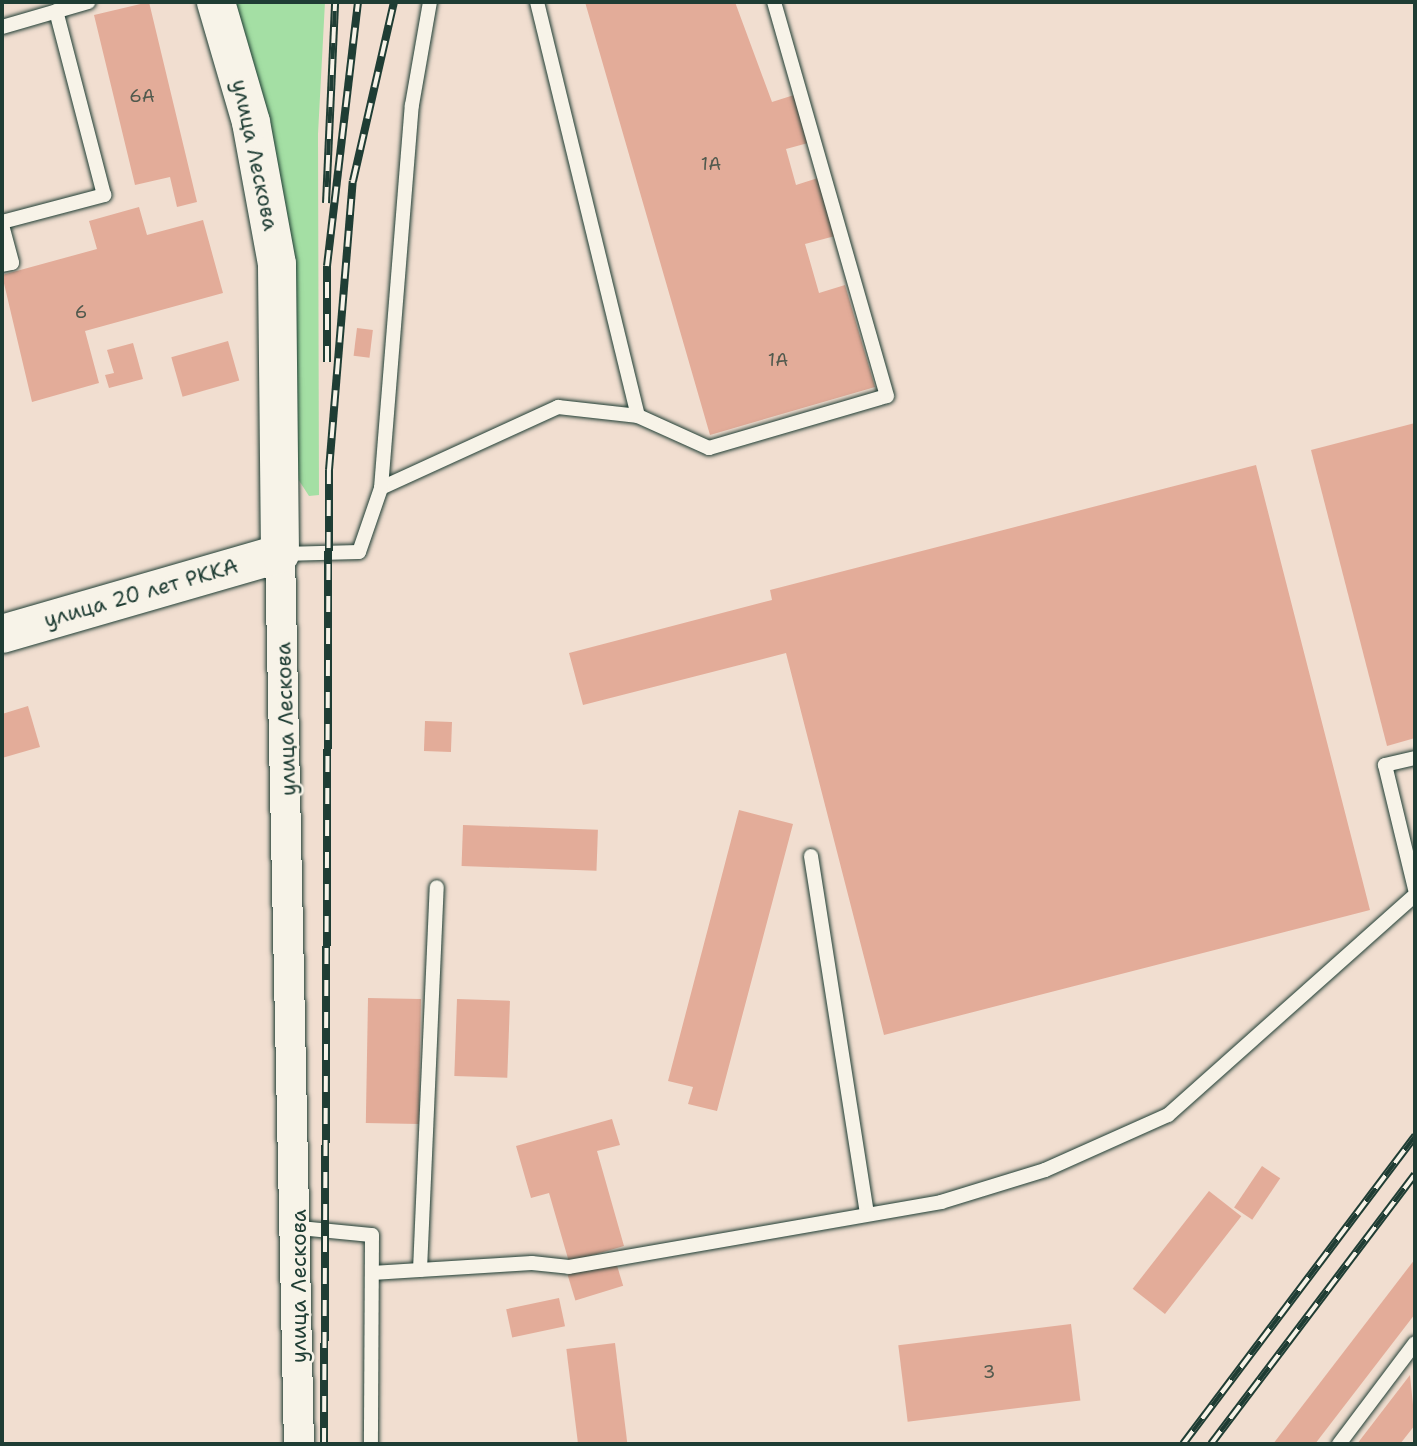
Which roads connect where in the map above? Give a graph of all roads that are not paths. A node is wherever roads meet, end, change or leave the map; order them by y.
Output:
1 (88, 2) edge
2 (216, 2) edge
3 (429, 2) edge
4 (537, 2) edge
5 (774, 2) edge
6 (56, 11) junction
7 (2, 27) edge
8 (2, 224) edge
9 (2, 265) edge
10 (639, 416) junction
11 (382, 488) junction
12 (281, 554) junction
13 (2, 634) edge
14 (1415, 758) edge
15 (811, 856) dead end
16 (437, 887) dead end
17 (1415, 890) edge
18 (1415, 895) edge
19 (867, 1214) junction
20 (299, 1228) junction
21 (420, 1270) junction
22 (372, 1273) junction
23 (1413, 1352) edge
24 (299, 1444) edge
25 (371, 1444) edge
26 (1339, 1444) edge

1 - 6 lane
2 - 12 main road, улица Лескова
3 - 11 lane
4 - 10 lane
5 - 10 lane
6 - 7 lane
6 - 8 lane
8 - 9 lane
10 - 11 lane
11 - 12 lane
12 - 13 main road, улица 20 лет РККА
12 - 20 street, улица Лескова
14 - 17 lane
15 - 19 lane
16 - 21 lane
18 - 19 lane
19 - 21 lane
20 - 22 lane
20 - 24 street, улица Лескова
21 - 22 lane
22 - 25 lane
23 - 26 lane

